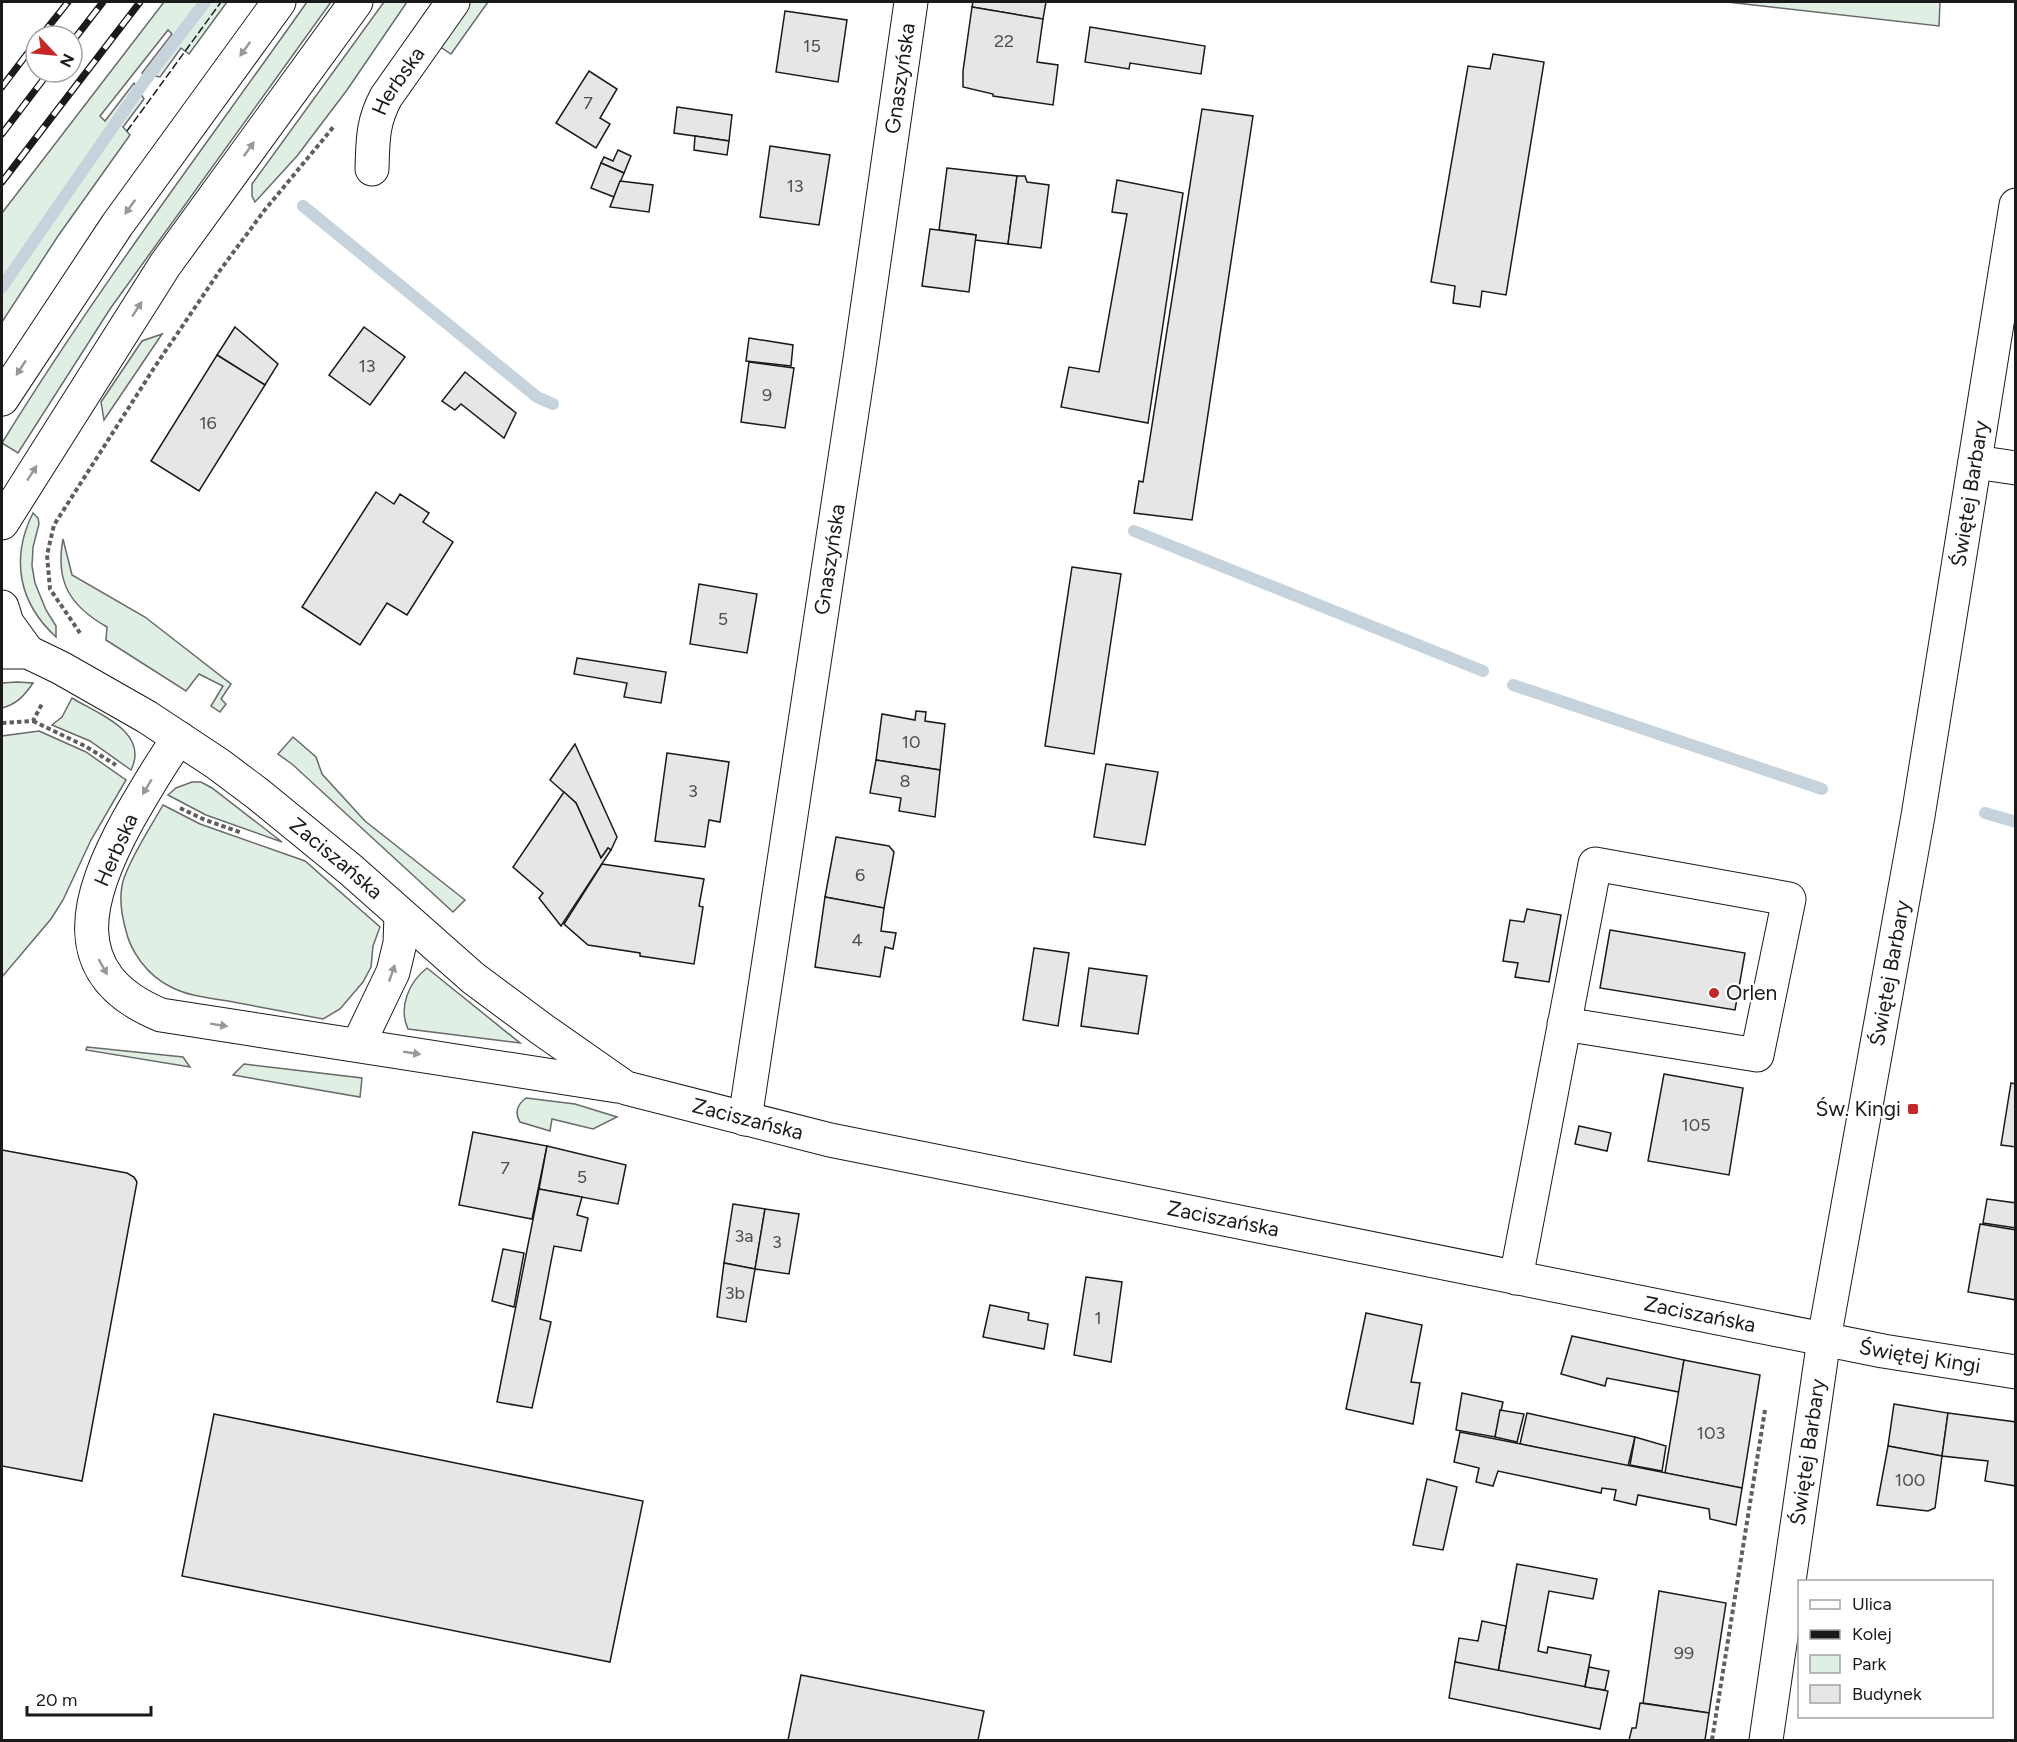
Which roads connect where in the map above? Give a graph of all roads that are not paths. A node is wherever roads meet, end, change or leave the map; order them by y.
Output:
1 (279, 2) edge
2 (356, 2) edge
3 (453, 2) edge
4 (911, 2) edge
5 (372, 169) dead end
6 (2016, 205) edge
7 (2, 399) edge
8 (1975, 462) junction
9 (2016, 468) edge
10 (2, 523) edge
11 (2, 608) edge
12 (15, 652) edge
13 (179, 738) junction
14 (401, 916) junction
15 (161, 1015) joint
16 (1564, 1024) junction
17 (358, 1045) junction
18 (626, 1088) junction
19 (745, 1119) junction
20 (1516, 1278) junction
21 (1824, 1339) junction
22 (2016, 1372) edge
23 (1766, 1740) edge

1 -> 7 street
10 -> 2 street
3 - 5 street, Herbska
4 - 19 street, Gnaszyńska
6 - 8 street, Świętej Barbary
8 - 9 street
8 - 21 street, Świętej Barbary
11 - 12 street, Zaciszańska
12 - 13 street, Zaciszańska
13 - 14 street, Zaciszańska
13 -> 15 street, Herbska
17 -> 14 street
14 - 18 street, Zaciszańska
15 -> 17 street, Zaciszańska
16 - 16 street
16 - 20 street
17 -> 18 street, Zaciszańska
18 - 19 street, Zaciszańska
19 - 20 street, Zaciszańska
20 - 21 street, Zaciszańska
21 - 22 street, Świętej Kingi
21 - 23 street, Świętej Barbary

